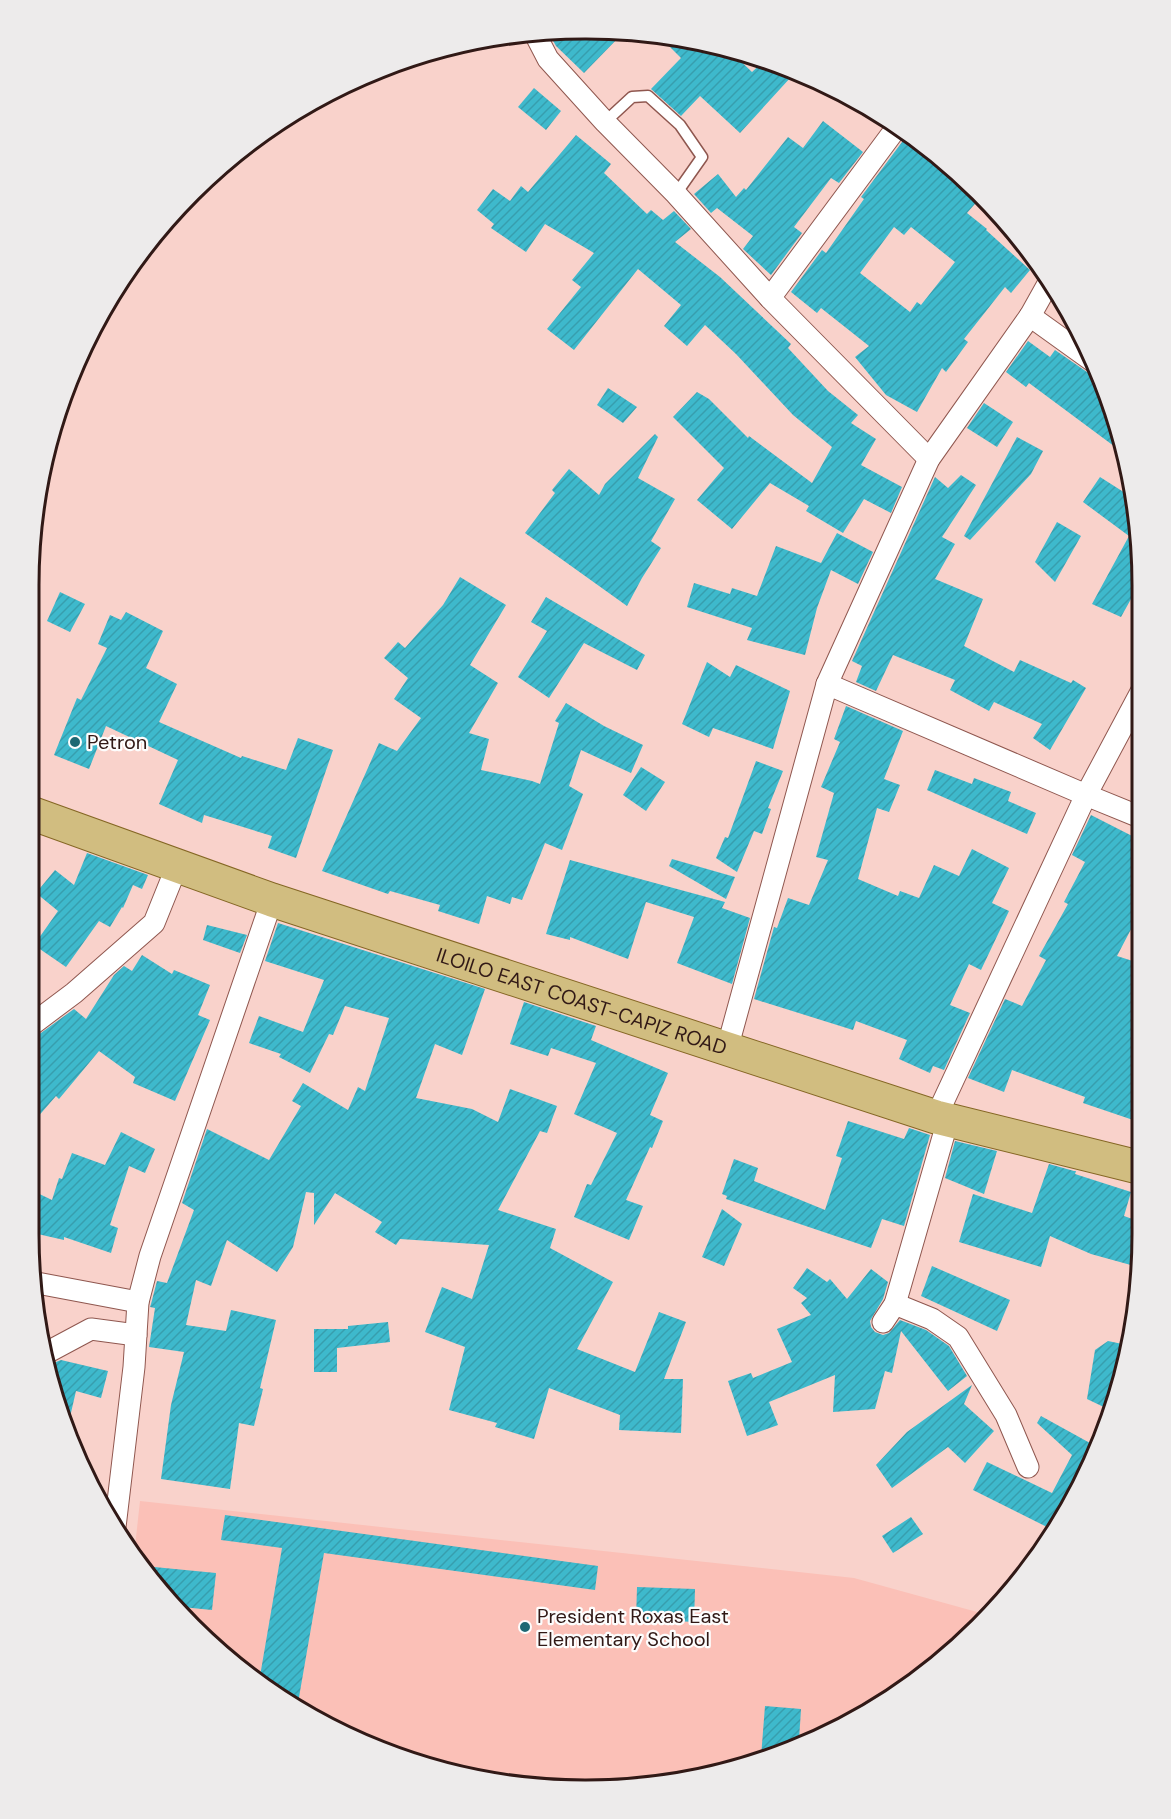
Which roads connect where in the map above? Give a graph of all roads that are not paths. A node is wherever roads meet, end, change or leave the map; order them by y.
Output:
1 (539, 41) edge
2 (605, 122) junction
3 (892, 133) edge
4 (675, 194) junction
5 (1045, 290) edge
6 (770, 298) junction
7 (1030, 315) junction
8 (1079, 351) edge
9 (929, 459) junction
10 (827, 684) junction
11 (1132, 709) edge
12 (1086, 795) junction
13 (1132, 814) edge
14 (39, 816) edge
15 (177, 867) junction
16 (272, 900) junction
17 (39, 1019) edge
18 (727, 1049) junction
19 (942, 1119) junction
20 (1132, 1166) edge
21 (42, 1284) edge
22 (138, 1302) junction
23 (896, 1304) junction
24 (883, 1322) dead end
25 (136, 1335) junction
26 (52, 1350) edge
27 (1028, 1467) dead end
28 (116, 1513) edge

1 - 2 street
2 - 4 street
2 - 4 lane
3 - 6 street
4 - 6 street
5 - 7 street
6 - 9 street
7 - 8 street
7 - 9 street
9 - 10 street
10 - 12 street
10 - 18 street
11 - 12 street
12 - 13 street
12 - 19 street
14 - 15 main road, ILOILO EAST COAST-CAPIZ ROAD
15 - 16 main road, ILOILO EAST COAST-CAPIZ ROAD
15 - 17 street
16 - 18 main road, ILOILO EAST COAST-CAPIZ ROAD
16 - 22 street
18 - 19 main road, ILOILO EAST COAST-CAPIZ ROAD
19 - 20 main road, ILOILO EAST COAST-CAPIZ ROAD
19 - 23 street
21 - 22 street
22 - 25 street
23 - 24 street
23 - 27 street
25 - 26 street
25 - 28 street

